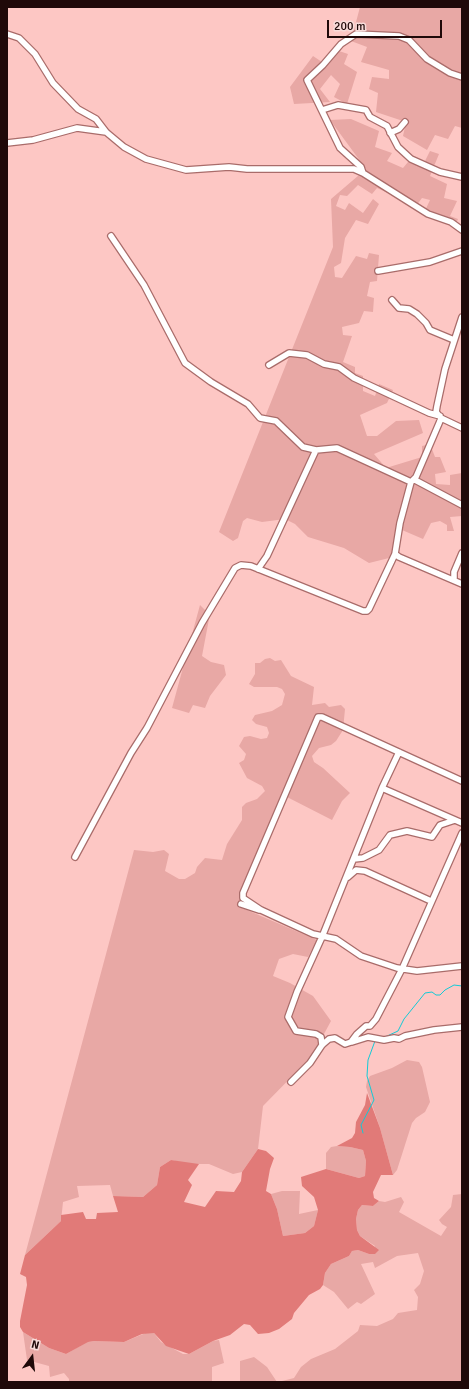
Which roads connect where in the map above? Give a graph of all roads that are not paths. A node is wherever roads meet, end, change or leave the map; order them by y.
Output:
1 (7, 34) edge
2 (462, 77) edge
3 (322, 110) junction
4 (404, 122) dead end
5 (106, 132) junction
6 (390, 133) junction
7 (7, 143) edge
8 (363, 173) junction
9 (462, 177) edge
10 (462, 230) edge
11 (111, 236) dead end
12 (462, 251) edge
13 (378, 271) dead end
14 (392, 300) dead end
15 (462, 317) edge
16 (454, 340) junction
17 (269, 365) dead end
18 (440, 417) junction
19 (462, 428) edge
20 (316, 450) junction
21 (413, 481) junction
22 (462, 505) edge
23 (462, 553) edge
24 (395, 554) junction
25 (258, 569) junction
26 (454, 580) junction
27 (462, 584) edge
28 (399, 752) junction
29 (462, 781) edge
30 (382, 788) junction
31 (455, 820) junction
32 (462, 823) edge
33 (462, 833) edge
34 (75, 857) dead end
35 (354, 859) junction
36 (345, 880) junction
37 (431, 901) junction
38 (241, 904) dead end
39 (261, 910) junction
40 (322, 937) junction
41 (462, 966) edge
42 (402, 968) junction
43 (462, 1027) edge
44 (351, 1042) junction
45 (322, 1045) junction
46 (291, 1082) dead end

1 - 5 street
2 - 3 street
3 - 6 street
3 - 8 street
4 - 6 street
5 - 7 street
5 - 8 street
6 - 9 street
8 - 10 street
11 - 20 street
12 - 13 street
14 - 16 street
15 - 16 street
16 - 18 street
17 - 18 street
18 - 19 street
18 - 21 street
20 - 21 street
20 - 25 street
21 - 22 street
21 - 24 street
23 - 26 street
24 - 25 street
24 - 26 street
25 - 34 street
26 - 27 street
28 - 29 street
28 - 30 street
28 - 39 street
30 - 31 street
30 - 35 street
31 - 32 street
31 - 35 street
33 - 37 street
35 - 36 street
36 - 37 street
36 - 40 street
37 - 42 street
38 - 39 street
39 - 40 street
40 - 42 street
40 - 45 street
41 - 42 street
42 - 44 street
43 - 44 street
44 - 45 street
45 - 46 street

